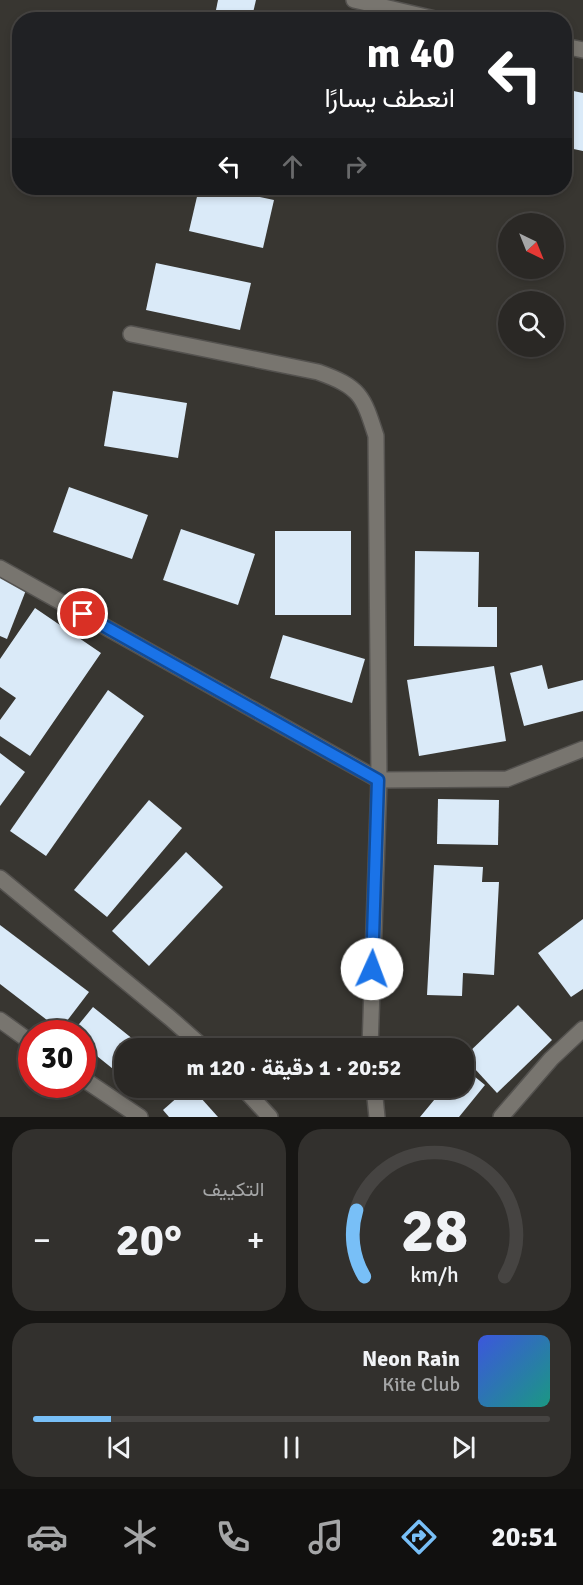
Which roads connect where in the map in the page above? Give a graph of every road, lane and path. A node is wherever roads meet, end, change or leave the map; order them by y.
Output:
1 (354, 0) edge
2 (405, 12) edge
3 (131, 334) dead end
4 (0, 568) edge
5 (583, 749) edge
6 (378, 780) junction
7 (0, 878) edge
8 (0, 1020) edge
9 (583, 1029) edge
10 (18, 1033) edge
11 (193, 1038) edge
12 (370, 1038) edge
13 (96, 1087) edge
14 (252, 1098) edge
15 (375, 1098) edge
16 (140, 1117) edge
17 (270, 1117) edge
18 (377, 1117) edge
19 (501, 1117) edge

1 - 2 street
3 - 6 street
4 - 6 street
5 - 6 street
6 - 12 street
7 - 11 street
8 - 10 street
9 - 19 street
13 - 16 street
14 - 17 street
15 - 18 street

